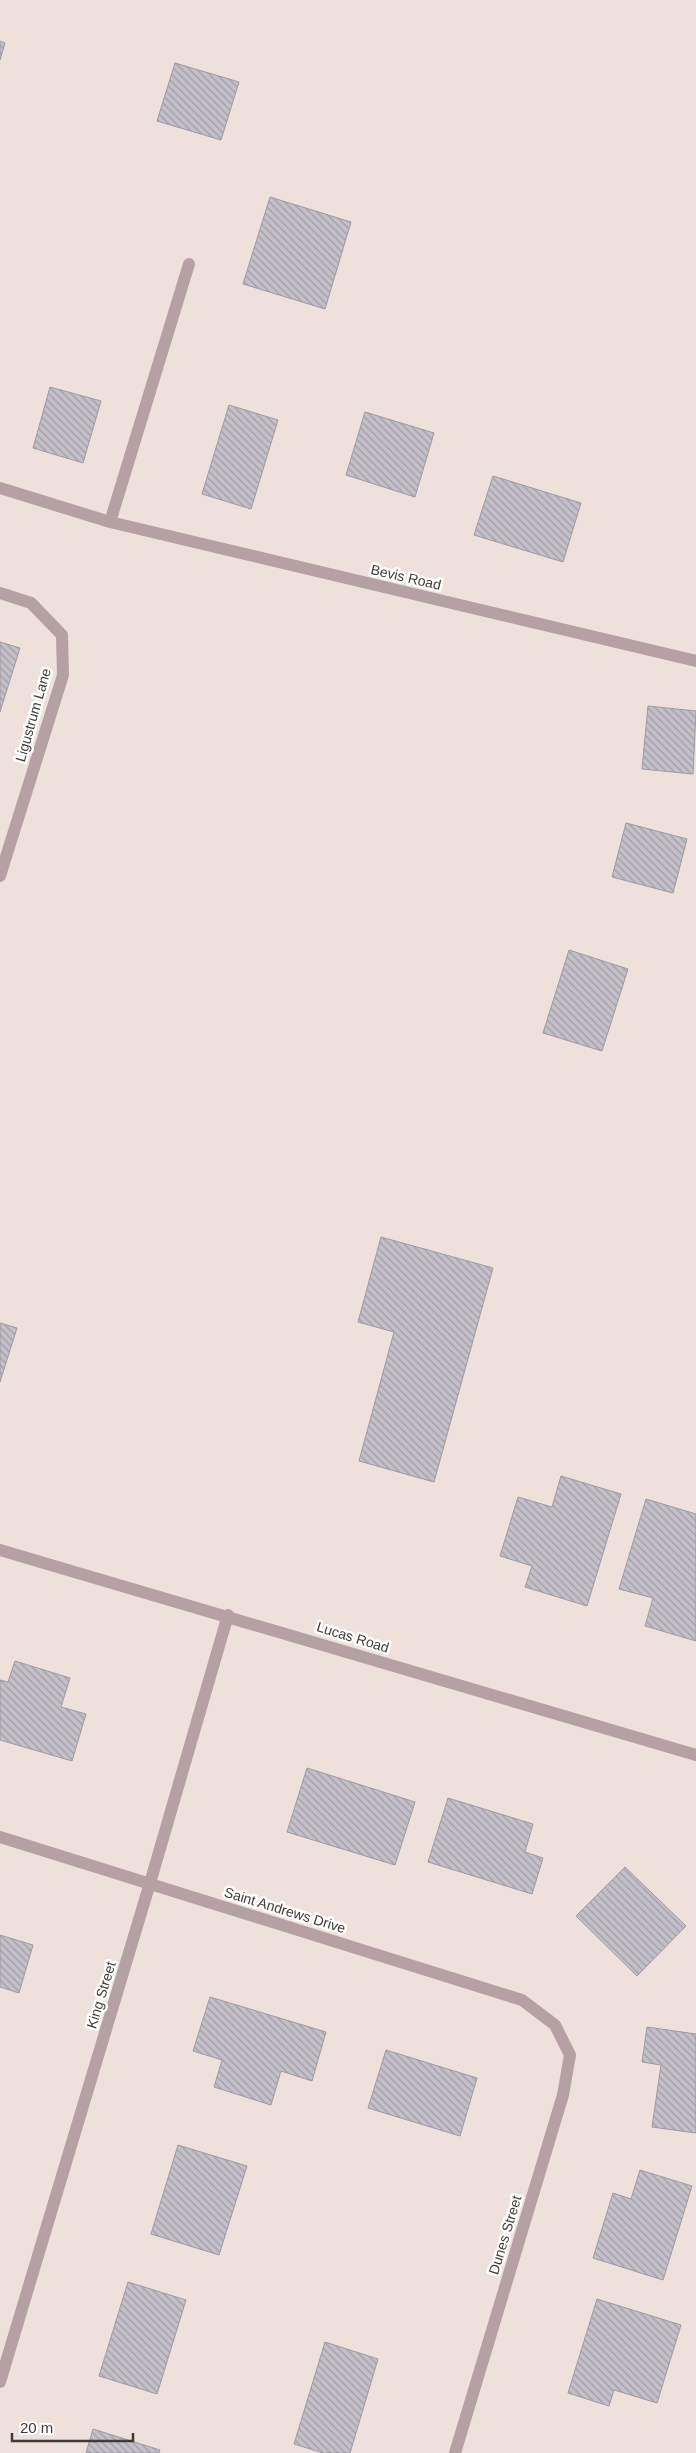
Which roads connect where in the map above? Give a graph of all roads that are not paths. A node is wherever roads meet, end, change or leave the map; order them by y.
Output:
1 (189, 264) dead end
2 (0, 488) edge
3 (110, 522) junction
4 (0, 593) edge
5 (696, 661) edge
6 (0, 876) edge
7 (0, 1550) edge
8 (228, 1616) junction
9 (696, 1755) edge
10 (0, 1837) edge
11 (150, 1883) junction
12 (555, 2026) joint
13 (0, 2382) edge
14 (455, 2453) edge

1 - 3 street
2 - 3 street, Bevis Road
3 - 5 street, Bevis Road
4 - 6 street, Ligustrum Lane
7 - 8 street, Lucas Road
8 - 9 street, Lucas Road
8 - 11 street, King Street
10 - 11 street, Saint Andrews Drive
11 - 12 street, Saint Andrews Drive
11 - 13 street, King Street
12 - 14 street, Dunes Street

